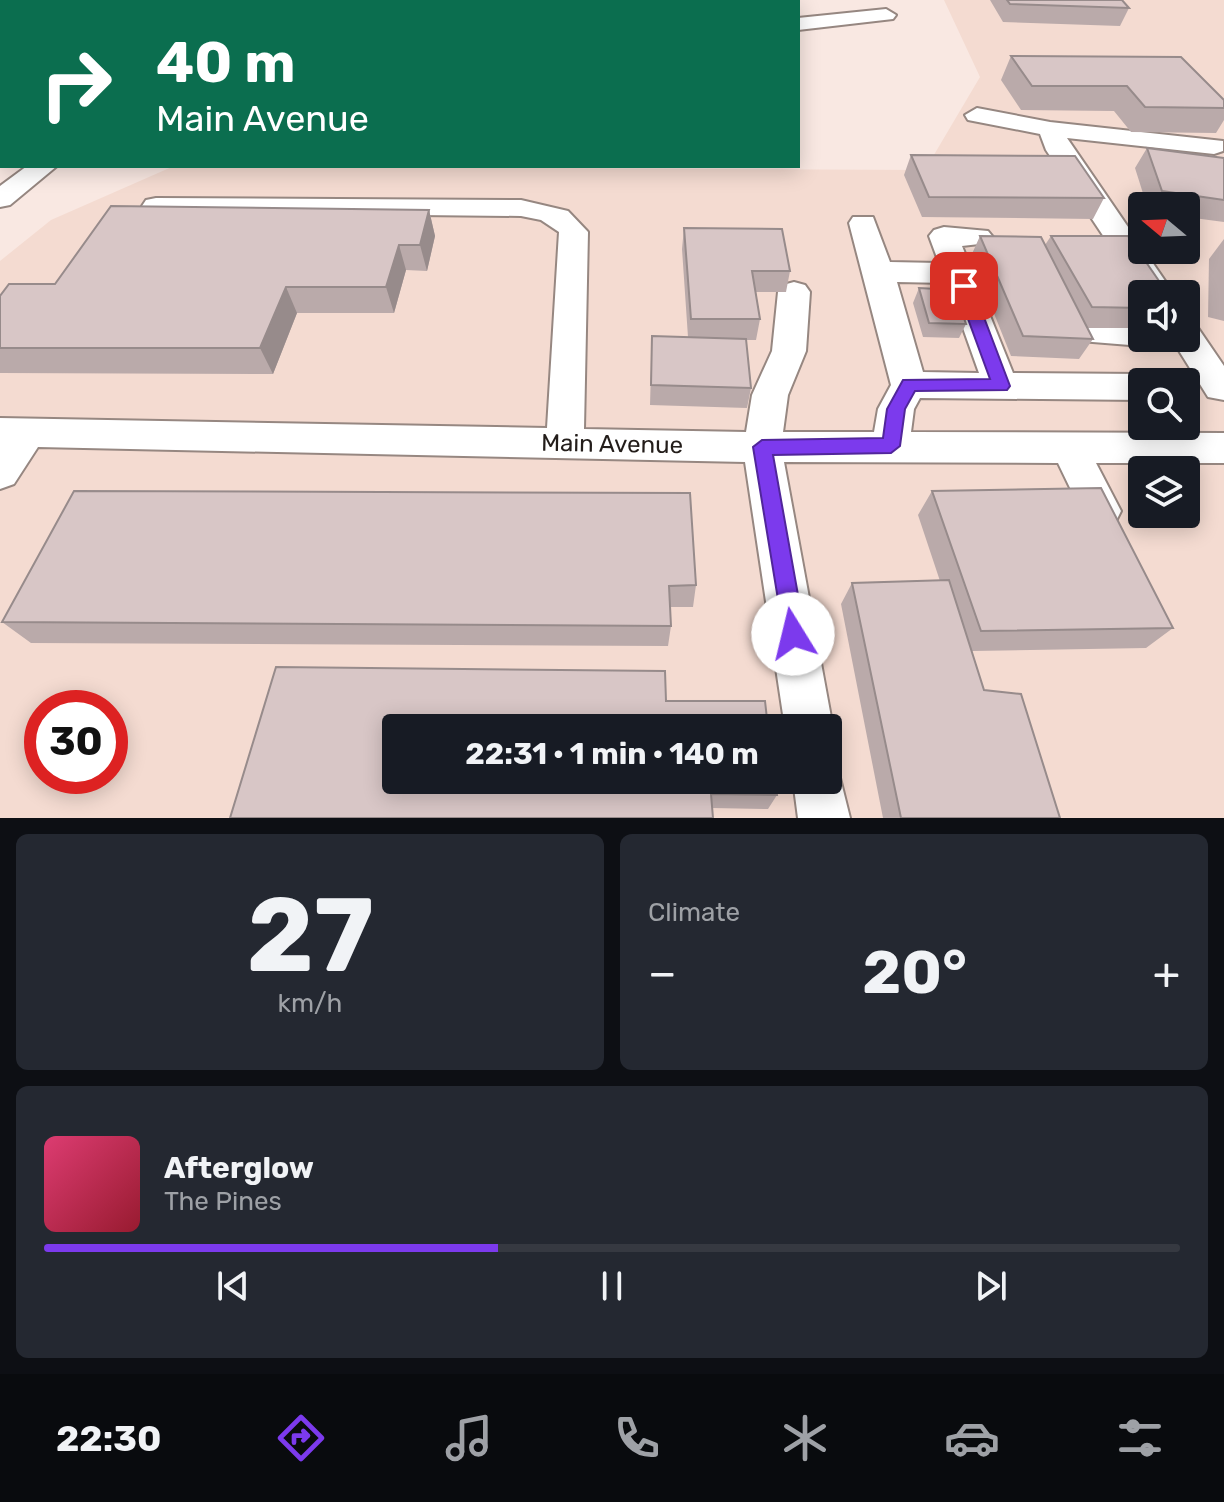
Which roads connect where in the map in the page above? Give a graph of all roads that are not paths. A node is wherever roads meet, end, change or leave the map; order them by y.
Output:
1 (839, 8) edge
2 (801, 28) edge
3 (977, 115) dead end
4 (1050, 129) junction
5 (1214, 146) dead end
6 (1035, 161) edge
7 (1067, 162) junction
8 (41, 168) edge
9 (0, 199) edge
10 (156, 206) edge
11 (863, 223) dead end
12 (978, 237) edge
13 (879, 271) junction
14 (959, 274) junction
15 (1148, 280) edge
16 (794, 292) dead end
17 (1080, 332) edge
18 (1128, 334) edge
19 (1193, 352) edge
20 (909, 385) junction
21 (1001, 386) junction
22 (1128, 387) edge
23 (1210, 388) edge
24 (14, 432) edge
25 (565, 443) junction
26 (891, 446) junction
27 (762, 447) junction
28 (1070, 448) junction
29 (1224, 448) edge
30 (0, 473) edge
31 (1101, 511) edge
32 (807, 714) edge
33 (820, 794) edge
34 (824, 818) edge

1 - 2 street
3 - 4 street
4 - 5 street
4 - 7 street
6 - 7 street
7 - 15 street
8 - 9 street
10 - 25 street
11 - 13 street
12 - 14 street
13 - 14 street
13 - 20 street
14 - 21 street
16 - 27 street
17 - 18 street
19 - 23 street
20 - 21 street
20 - 26 street
21 - 22 street
24 - 25 street, Main Avenue
24 - 30 street
25 - 27 street, Main Avenue
26 - 27 street, Main Avenue
26 - 28 street, Main Avenue
27 - 32 street
28 - 29 street, Main Avenue
28 - 31 street
33 - 34 street

